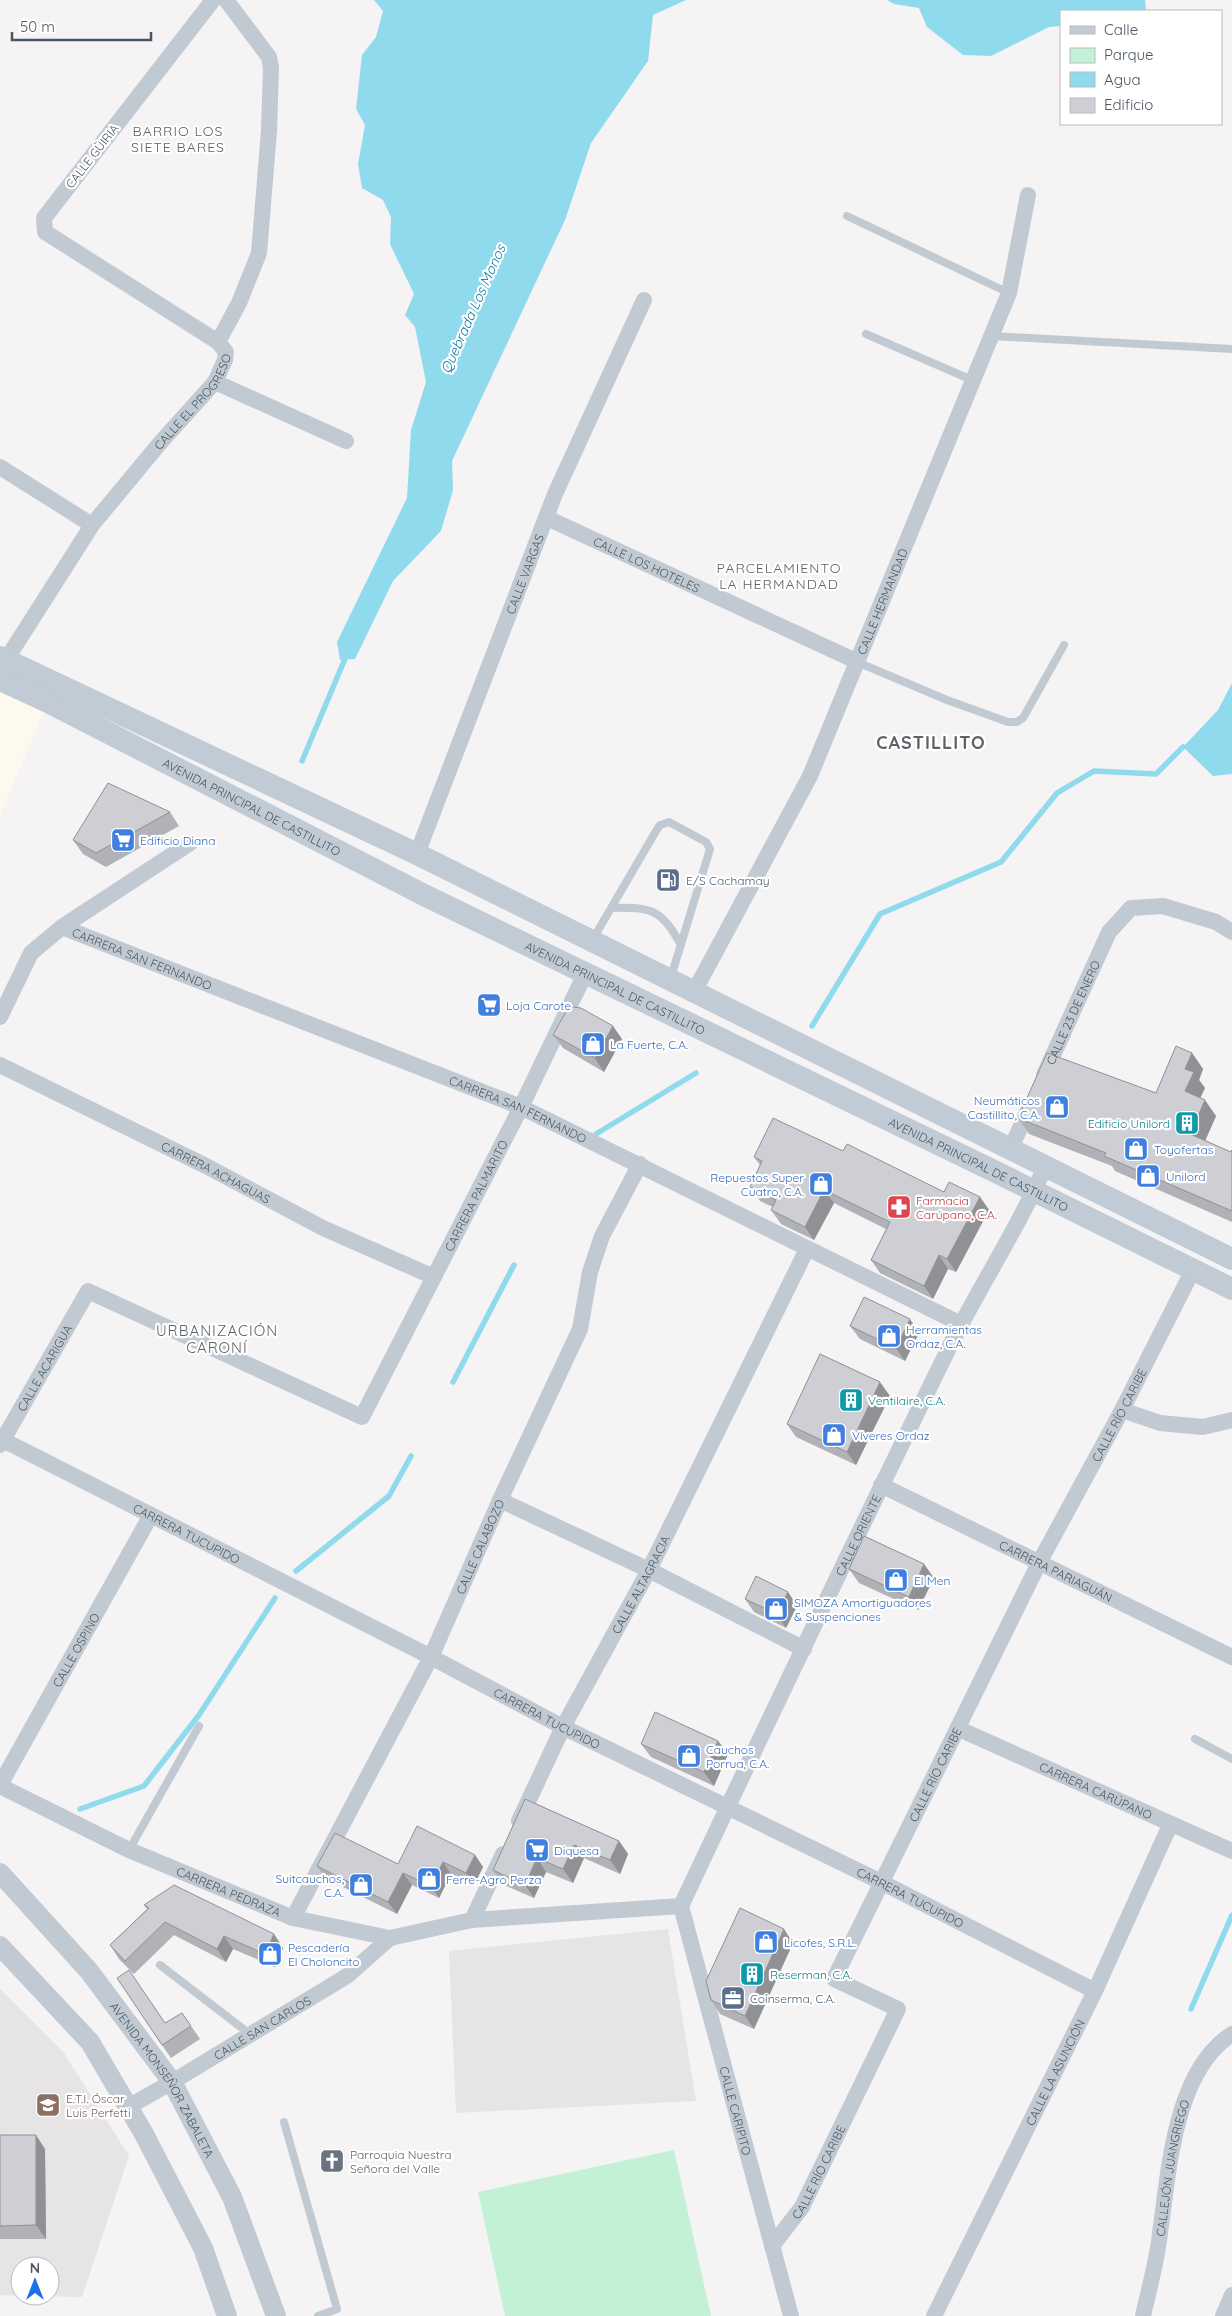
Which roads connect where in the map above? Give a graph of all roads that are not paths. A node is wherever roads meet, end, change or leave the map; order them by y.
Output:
1 (214, 0) edge
2 (226, 0) edge
3 (1028, 195) dead end
4 (847, 216) dead end
5 (1009, 293) junction
6 (644, 300) dead end
7 (866, 334) dead end
8 (991, 336) junction
9 (218, 342) junction
10 (1232, 349) edge
11 (972, 380) junction
12 (215, 382) junction
13 (346, 441) dead end
14 (0, 467) edge
15 (547, 518) junction
16 (92, 525) junction
17 (1064, 644) dead end
18 (856, 662) junction
19 (2, 666) edge
20 (190, 843) dead end
21 (417, 854) junction
22 (612, 908) junction
23 (62, 927) junction
24 (1232, 932) edge
25 (592, 941) junction
26 (681, 945) junction
27 (585, 974) junction
28 (670, 979) junction
29 (694, 992) junction
30 (0, 1017) edge
31 (0, 1065) edge
32 (521, 1107) junction
33 (1010, 1150) junction
34 (640, 1164) junction
35 (1045, 1167) junction
36 (1035, 1191) junction
37 (807, 1249) junction
38 (1232, 1259) edge
39 (1193, 1270) junction
40 (434, 1277) junction
41 (1232, 1289) edge
42 (88, 1291) joint
43 (960, 1324) junction
44 (1122, 1410) junction
45 (1232, 1420) edge
46 (1, 1442) edge
47 (881, 1486) junction
48 (500, 1500) junction
49 (150, 1515) junction
50 (1039, 1563) junction
51 (649, 1570) junction
52 (804, 1649) junction
53 (431, 1657) junction
54 (1232, 1657) edge
55 (199, 1726) dead end
56 (563, 1727) junction
57 (959, 1729) junction
58 (1195, 1739) dead end
59 (1232, 1759) edge
60 (0, 1785) edge
61 (728, 1806) junction
62 (1170, 1825) junction
63 (129, 1850) junction
64 (1232, 1851) edge
65 (0, 1874) edge
66 (881, 1882) junction
67 (680, 1906) junction
68 (293, 1918) junction
69 (472, 1920) junction
70 (390, 1938) junction
71 (0, 1946) edge
72 (160, 1965) dead end
73 (1095, 1992) junction
74 (1232, 2034) edge
75 (251, 2035) junction
76 (172, 2082) junction
77 (128, 2107) junction
78 (284, 2122) dead end
79 (772, 2246) junction
80 (1232, 2295) edge
81 (227, 2316) edge
82 (276, 2316) edge
83 (318, 2316) edge
84 (791, 2316) edge
85 (934, 2316) edge
86 (1143, 2316) edge
87 (1223, 2316) edge

1 - 9 street, CALLE GÜIRIA
2 - 9 street, CALLE EL PROGRESO
3 - 5 street, CALLE HERMANDAD
4 - 5 lane
5 - 8 street, CALLE HERMANDAD
6 - 15 street, CALLE VARGAS
7 - 11 lane
8 - 10 lane
8 - 11 street, CALLE HERMANDAD
9 - 12 street, CALLE EL PROGRESO
11 - 18 street, CALLE HERMANDAD
12 - 13 street
12 - 16 street, CALLE EL PROGRESO
14 - 16 street
15 - 18 street, CALLE LOS HOTELES
15 - 21 street, CALLE VARGAS
16 - 19 street, CALLE EL PROGRESO
17 - 18 lane
18 - 29 street, CALLE HERMANDAD
19 - 21 main road, AVENIDA PRINCIPAL DE CASTILLITO
19 - 27 main road, AVENIDA PRINCIPAL DE CASTILLITO
20 - 23 street
21 - 25 main road, AVENIDA PRINCIPAL DE CASTILLITO
22 - 25 lane
22 - 26 lane
22 - 26 lane
23 - 30 street
23 - 32 street, CARRERA SAN FERNANDO
24 - 33 street, CALLE 23 DE ENERO
25 - 28 main road, AVENIDA PRINCIPAL DE CASTILLITO
26 - 28 lane
27 - 32 street, CARRERA PALMARITO
27 - 36 main road, AVENIDA PRINCIPAL DE CASTILLITO
28 - 29 main road, AVENIDA PRINCIPAL DE CASTILLITO
29 - 33 main road, AVENIDA PRINCIPAL DE CASTILLITO
31 - 40 street, CARRERA ACHAGUAS
32 - 34 street, CARRERA SAN FERNANDO
32 - 40 street, CARRERA PALMARITO
33 - 35 main road, AVENIDA PRINCIPAL DE CASTILLITO
34 - 37 street, CARRERA SAN FERNANDO
34 - 48 street, CALLE CALABOZO
35 - 36 street, CALLE ORIENTE
35 - 38 main road, AVENIDA PRINCIPAL DE CASTILLITO
36 - 39 main road, AVENIDA PRINCIPAL DE CASTILLITO
36 - 43 street, CALLE ORIENTE
37 - 43 street, CARRERA SAN FERNANDO
37 - 51 street, CALLE ALTAGRACIA
39 - 41 main road, AVENIDA PRINCIPAL DE CASTILLITO
39 - 44 street, CALLE RÍO CARIBE
40 - 42 street, CARRERA PALMARITO
42 - 46 street, CALLE ACARIGUA
43 - 47 street, CALLE ORIENTE
44 - 45 street
44 - 50 street, CALLE RÍO CARIBE
46 - 49 street, CARRERA TUCUPIDO
47 - 50 street, CARRERA PARIAGUÁN
47 - 52 street, CALLE ORIENTE
48 - 51 street
48 - 53 street, CALLE CALABOZO
49 - 53 street, CARRERA TUCUPIDO
49 - 60 street, CALLE OSPINO
50 - 54 street, CARRERA PARIAGUÁN
50 - 57 street, CALLE RÍO CARIBE
51 - 52 street
51 - 56 street, CALLE ALTAGRACIA
52 - 61 street, CALLE ORIENTE
53 - 56 street, CARRERA TUCUPIDO
53 - 68 street, CALLE CALABOZO
55 - 63 lane
56 - 61 street, CARRERA TUCUPIDO
56 - 69 street, CALLE ALTAGRACIA
57 - 62 street, CARRERA CARÚPANO
57 - 66 street, CALLE RÍO CARIBE
58 - 59 lane
60 - 63 street, CARRERA PEDRAZA
61 - 66 street, CARRERA TUCUPIDO
61 - 67 street, CALLE ORIENTE
62 - 64 street, CARRERA CARÚPANO
62 - 73 street, CALLE LA ASUNCIÓN
63 - 68 street, CARRERA PEDRAZA
65 - 76 street, AVENIDA MONSEÑOR ZABALETA
66 - 73 street, CARRERA TUCUPIDO
66 - 79 street, CALLE RÍO CARIBE
67 - 69 street
67 - 79 street, CALLE CARIPITO
68 - 70 street, CARRERA PEDRAZA
69 - 70 street, CARRERA PEDRAZA
70 - 75 street, CALLE SAN CARLOS
71 - 77 street
72 - 75 lane
73 - 85 street, CALLE LA ASUNCIÓN
74 - 86 street, CALLEJÓN JUANGRIEGO
75 - 76 street, CALLE SAN CARLOS
76 - 77 street, CALLE SAN CARLOS
76 - 82 street, AVENIDA MONSEÑOR ZABALETA
77 - 81 street
78 - 83 lane
79 - 84 street, CALLE CARIPITO
80 - 87 street

